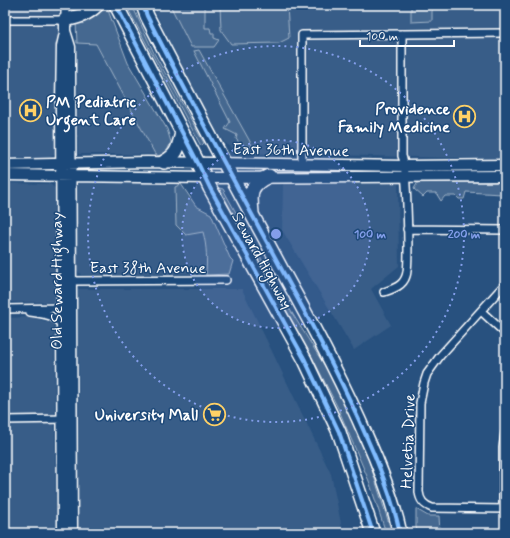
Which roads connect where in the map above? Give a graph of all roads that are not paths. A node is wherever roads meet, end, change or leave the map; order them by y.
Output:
1 (65, 5) edge
2 (96, 5) edge
3 (116, 5) edge
4 (143, 5) edge
5 (5, 20) edge
6 (65, 25) junction
7 (505, 33) edge
8 (402, 34) junction
9 (182, 133) junction
10 (164, 162) junction
11 (198, 163) junction
12 (224, 164) junction
13 (302, 164) junction
14 (5, 165) edge
15 (66, 165) junction
16 (505, 165) edge
17 (405, 171) junction
18 (5, 175) edge
19 (66, 175) junction
20 (269, 176) junction
21 (505, 176) edge
22 (231, 177) junction
23 (206, 178) junction
24 (252, 215) junction
25 (407, 229) junction
26 (505, 230) edge
27 (226, 280) dead end
28 (71, 281) junction
29 (505, 284) edge
30 (384, 292) dead end
31 (5, 308) edge
32 (62, 308) junction
33 (24, 309) junction
34 (481, 311) junction
35 (63, 327) junction
36 (505, 333) edge
37 (71, 350) junction
38 (67, 419) junction
39 (5, 420) edge
40 (505, 434) edge
41 (504, 509) edge
42 (62, 533) edge
43 (72, 533) edge
44 (373, 533) edge
45 (400, 533) edge

1 - 6 street, Old Seward Highway
2 - 6 highway
3 - 9 highway, Seward Highway
4 - 12 highway, Seward Highway
5 - 6 street
6 - 15 main road, Old Seward Highway
7 - 8 street
8 - 13 street
8 - 17 street
9 - 10 highway
9 - 11 highway, Seward Highway
10 - 11 main road, East 36th Avenue
10 - 15 main road, East 36th Avenue
11 - 12 main road, East 36th Avenue
11 - 23 highway, Seward Highway
12 - 13 main road, East 36th Avenue
12 - 22 highway, Seward Highway
13 - 17 main road, East 36th Avenue
14 - 15 main road, East 36th Avenue
15 - 19 main road, Old Seward Highway
16 - 17 main road, East 36th Avenue
17 - 20 main road, East 36th Avenue
17 - 21 main road, East 36th Avenue
17 - 25 street
18 - 19 main road, East 36th Avenue
19 - 23 main road, East 36th Avenue
19 - 28 main road, Old Seward Highway
19 - 32 main road, Old Seward Highway
20 - 22 main road, East 36th Avenue
20 - 24 highway
22 - 23 main road, East 36th Avenue
22 - 24 highway, Seward Highway
23 - 44 highway, Seward Highway
24 - 45 highway, Seward Highway
25 - 26 street
25 - 30 street
27 - 28 street, East 38th Avenue
28 - 37 main road, Old Seward Highway
29 - 34 street, Helvetia Drive
31 - 33 street
32 - 33 street
32 - 35 main road, Old Seward Highway
32 - 37 main road
33 - 35 street
34 - 36 street
34 - 41 street, Helvetia Drive
35 - 38 main road, Old Seward Highway
37 - 38 main road, Old Seward Highway
38 - 39 street
38 - 42 main road, Old Seward Highway
38 - 43 main road, Old Seward Highway
40 - 41 street

